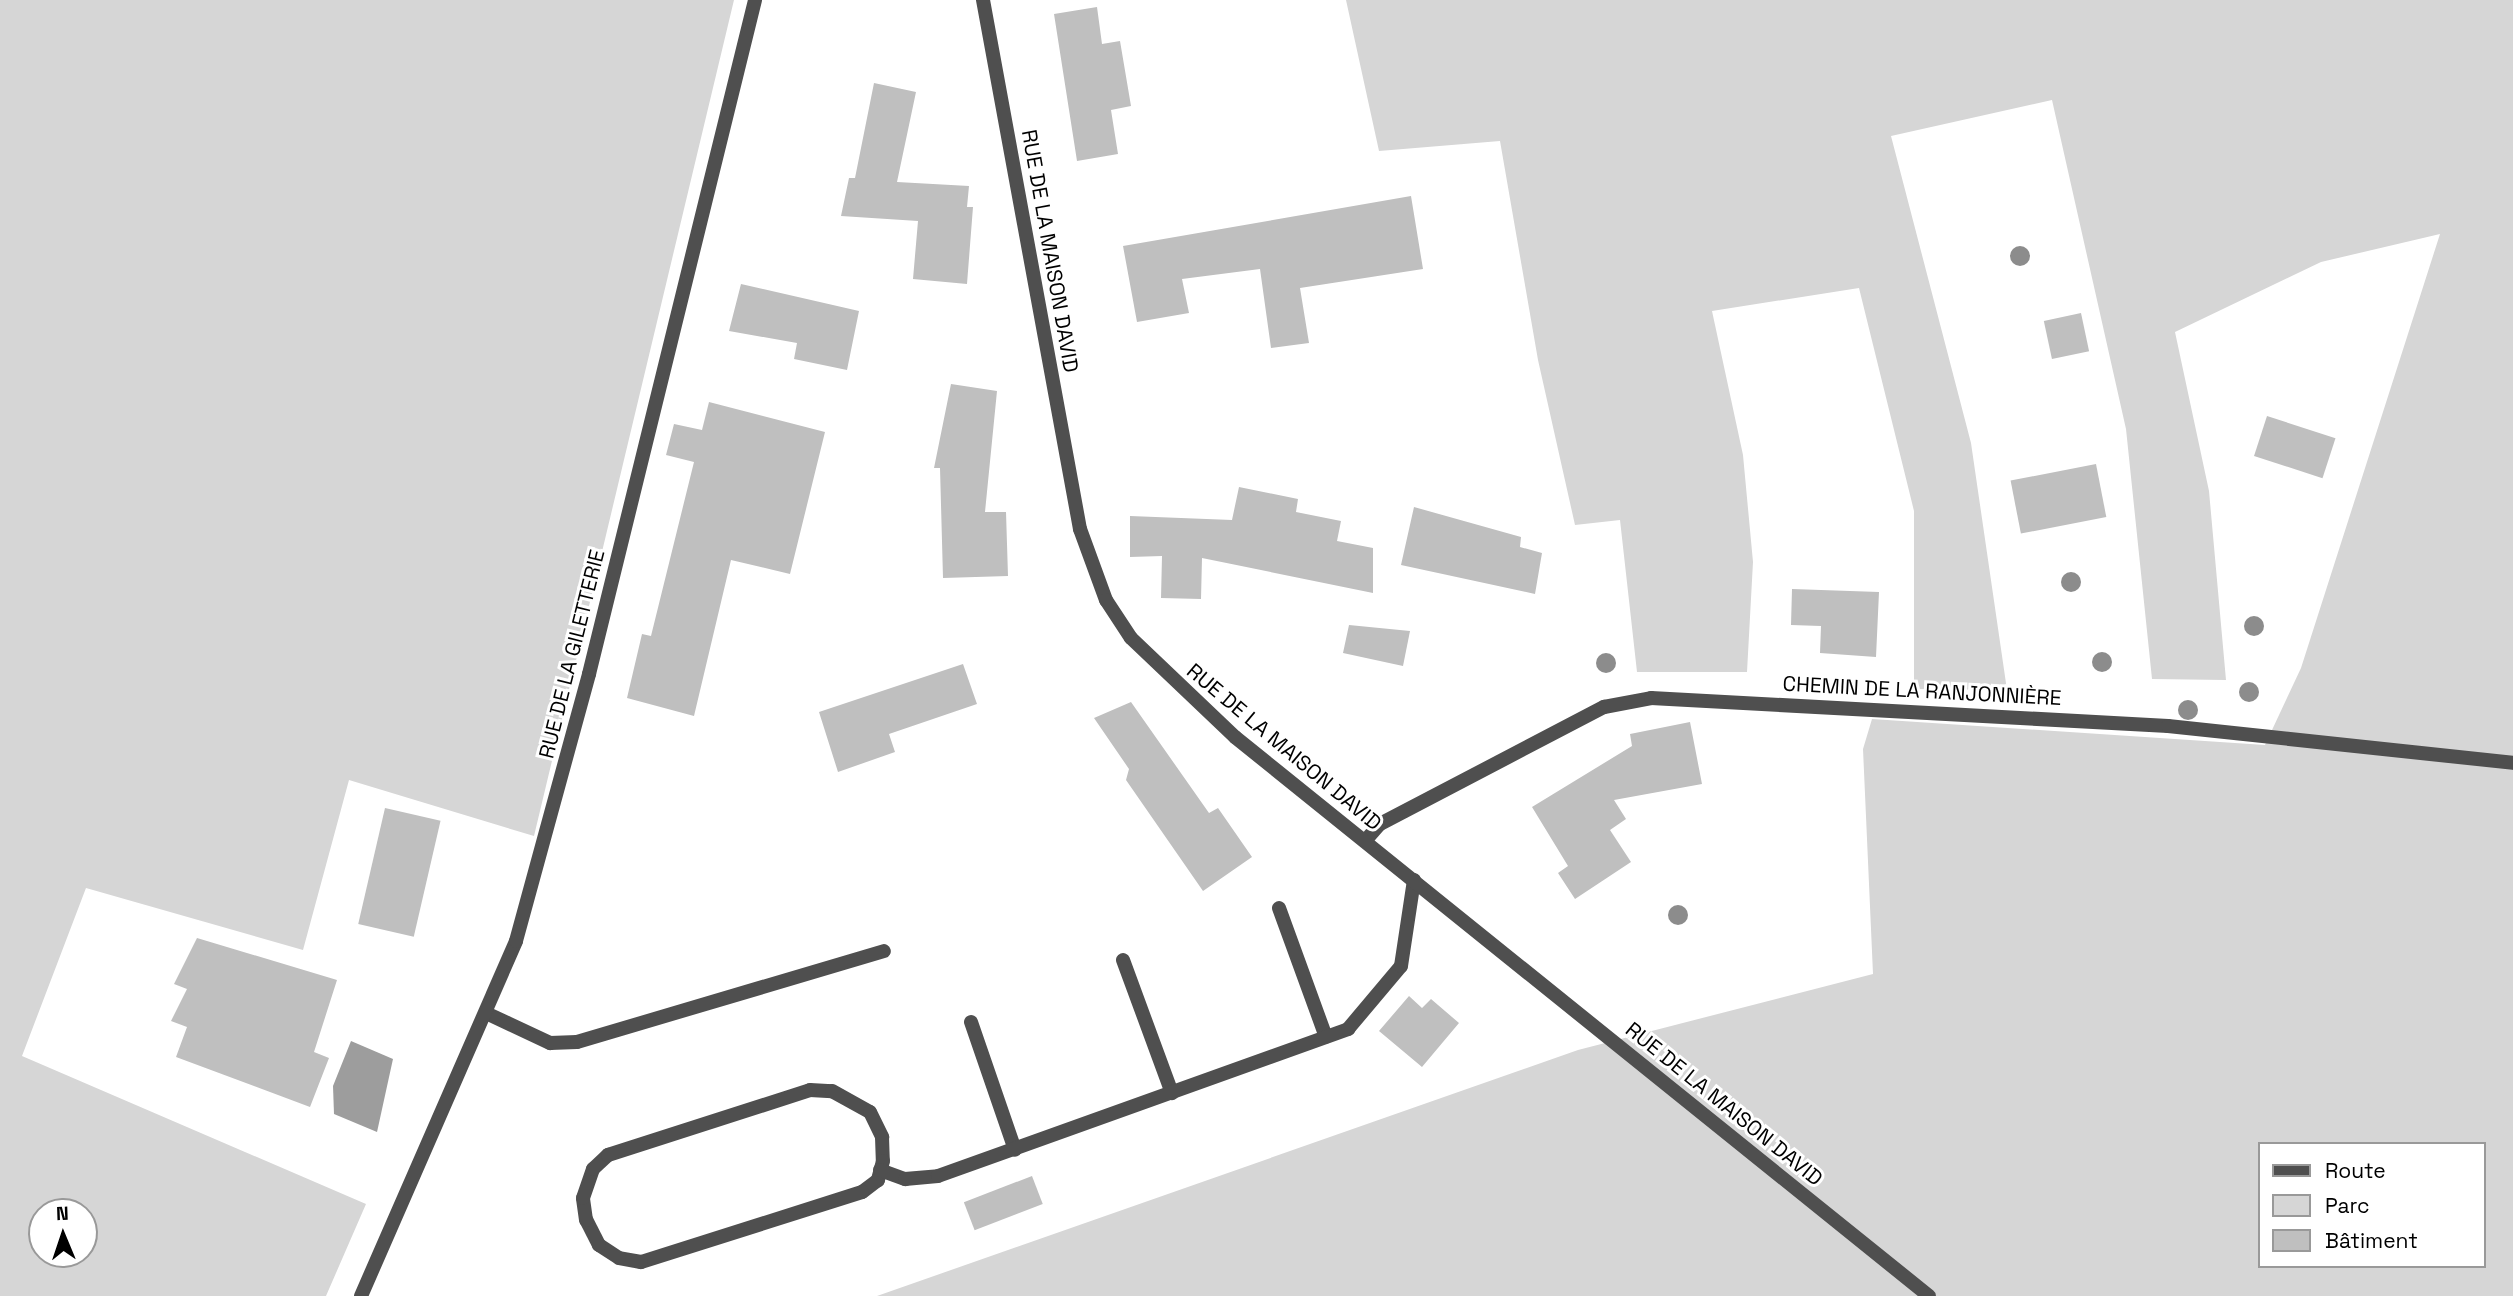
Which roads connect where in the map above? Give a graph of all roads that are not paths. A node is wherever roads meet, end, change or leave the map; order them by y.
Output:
1 (755, 0) edge
2 (983, 0) edge
3 (2513, 763) edge
4 (1365, 841) junction
5 (1413, 880) junction
6 (1279, 908) dead end
7 (884, 951) dead end
8 (1123, 960) dead end
9 (486, 1013) junction
10 (971, 1022) dead end
11 (1326, 1037) junction
12 (1172, 1093) junction
13 (1015, 1150) junction
14 (880, 1170) junction
15 (361, 1296) edge
16 (1929, 1296) edge

1 - 9 street, RUE DE LA GILETTERIE
2 - 4 street, RUE DE LA MAISON DAVID
3 - 4 street, CHEMIN DE LA RANJONNIÈRE
4 - 5 street, RUE DE LA MAISON DAVID
5 - 11 street
5 - 16 street, RUE DE LA MAISON DAVID
6 - 11 street
7 - 9 street
8 - 12 street
9 - 15 street, RUE DE LA GILETTERIE
10 - 13 street
11 - 12 street
12 - 13 street
13 - 14 street
14 - 14 street

